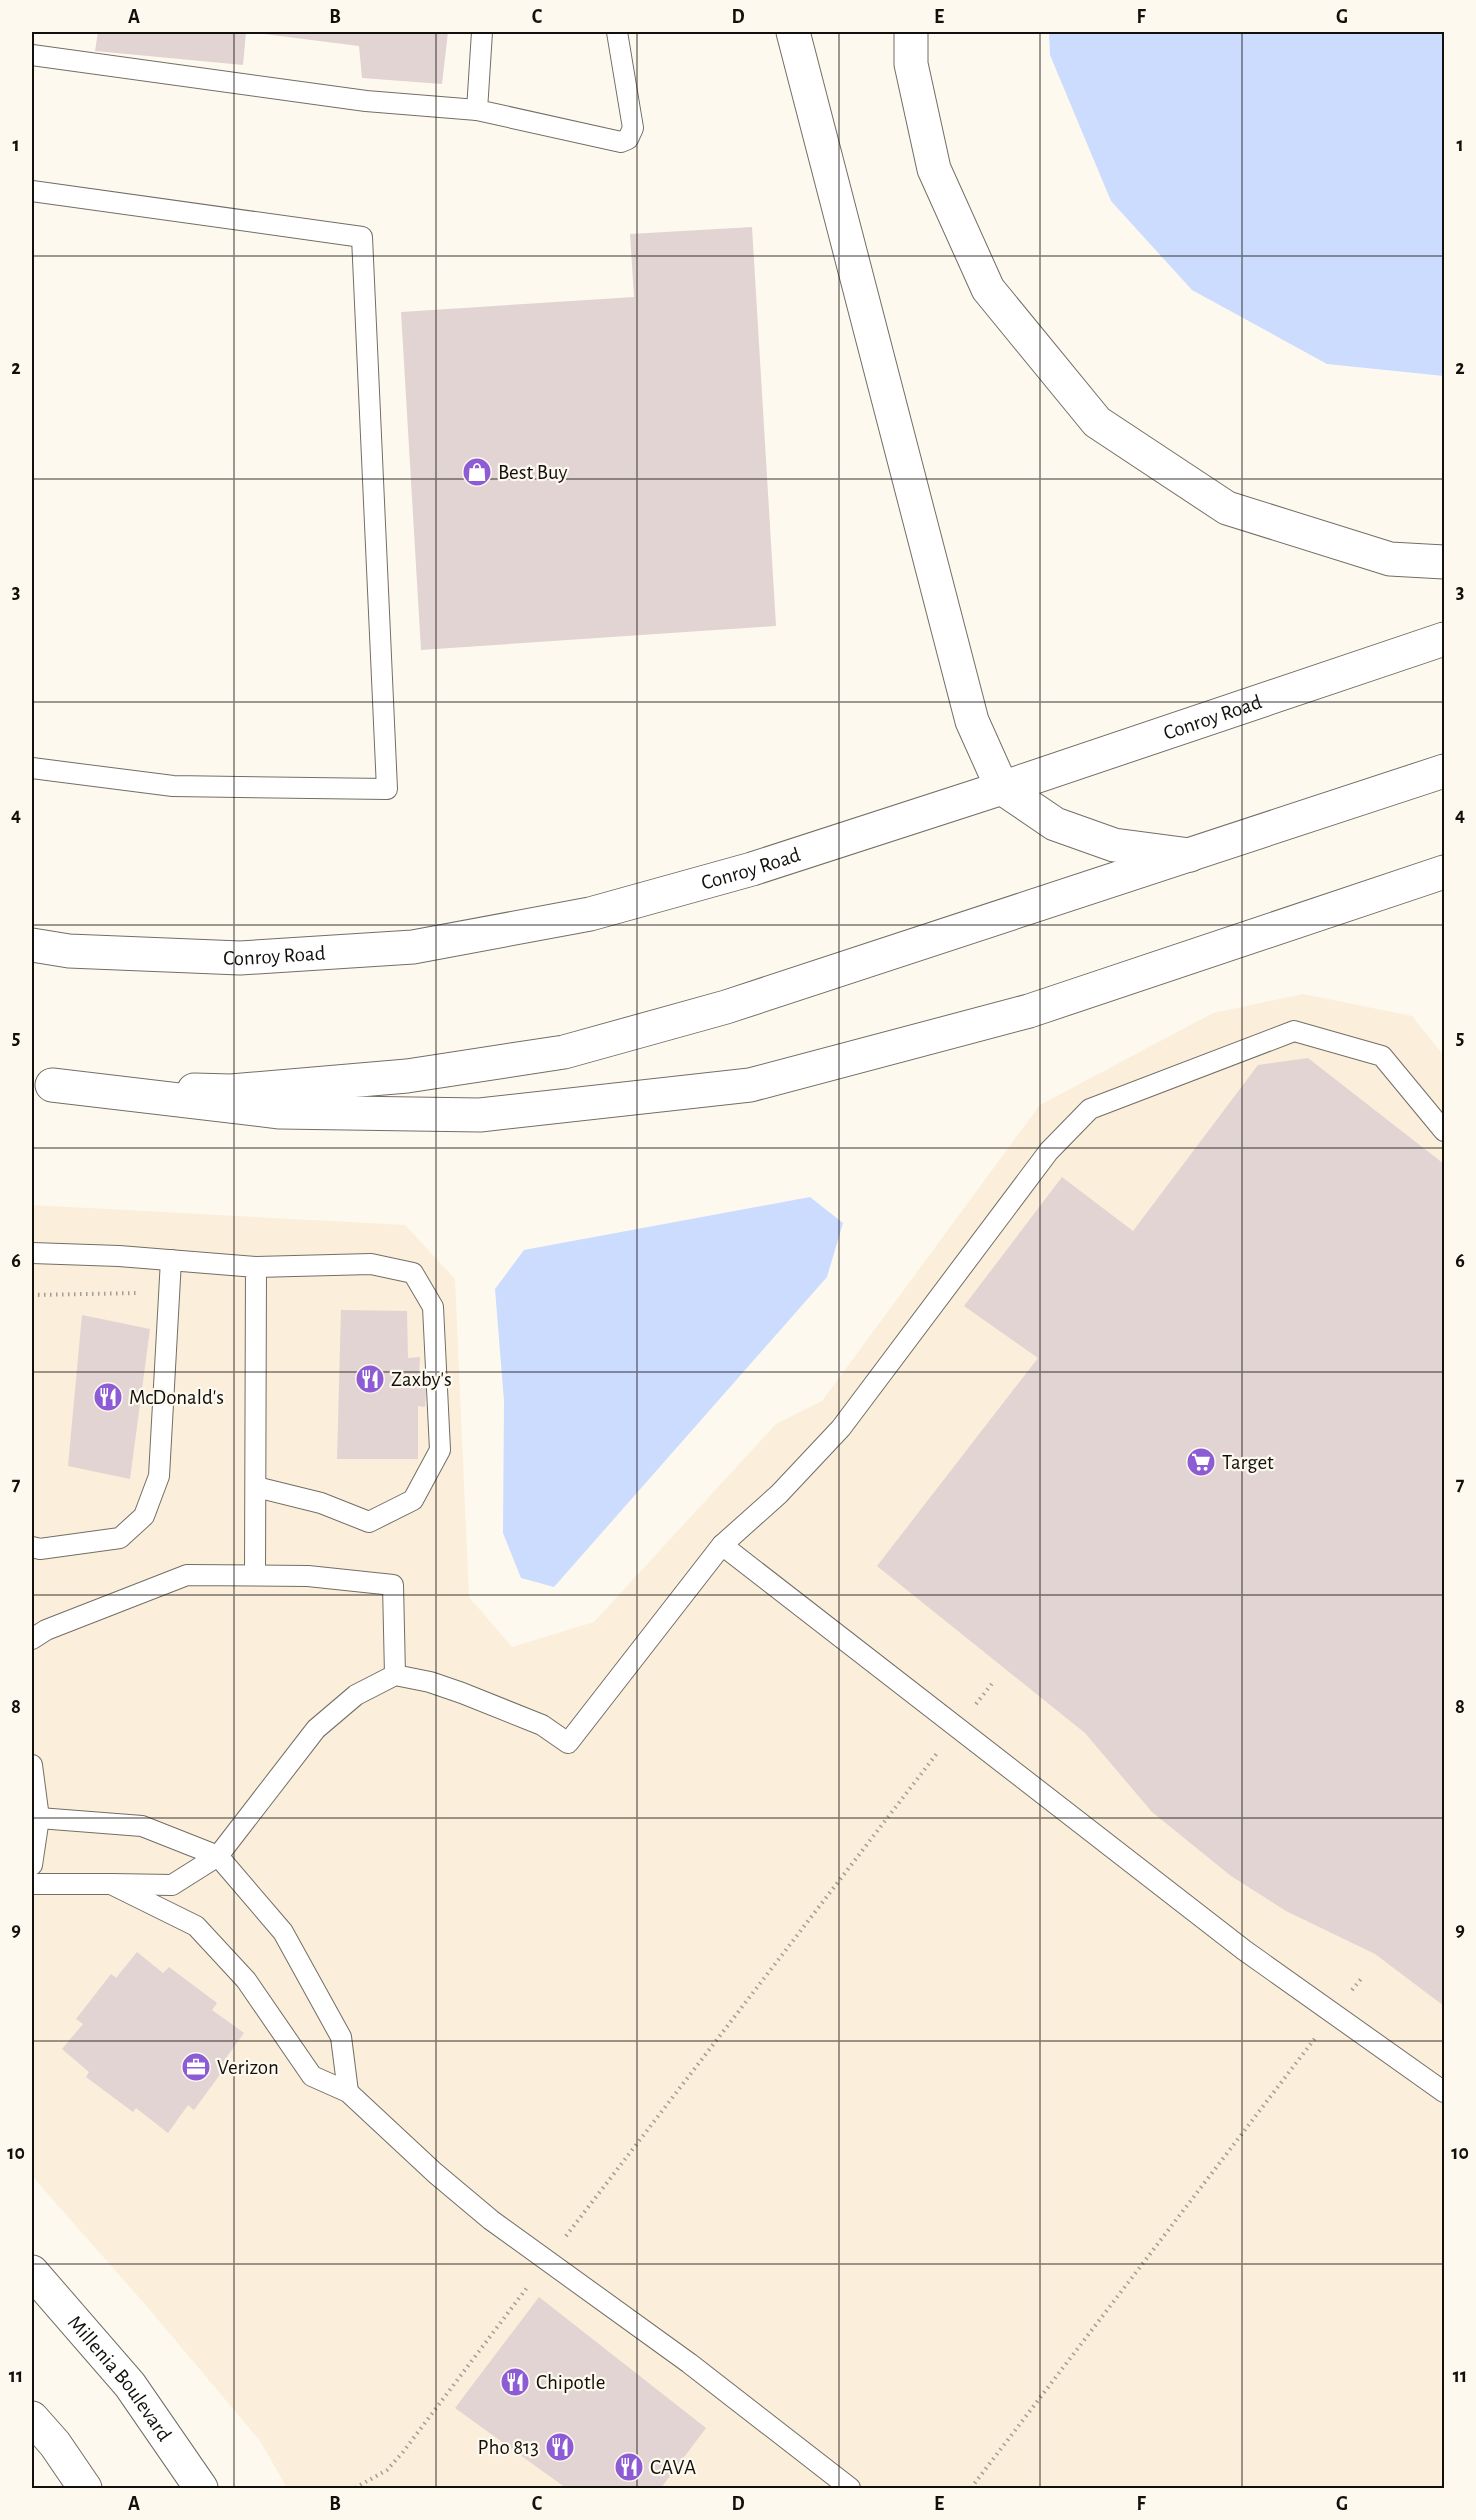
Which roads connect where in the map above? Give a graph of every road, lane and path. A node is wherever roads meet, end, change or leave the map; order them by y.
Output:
1 (482, 32) edge
2 (617, 32) edge
3 (793, 32) edge
4 (911, 32) edge
5 (32, 55) edge
6 (477, 110) junction
7 (32, 191) edge
8 (1444, 562) edge
9 (1444, 639) edge
10 (32, 768) edge
11 (1444, 771) edge
12 (1002, 788) junction
13 (1190, 855) junction
14 (1444, 872) edge
15 (32, 945) edge
16 (42, 1083) edge
17 (1444, 1131) edge
18 (32, 1253) edge
19 (171, 1260) junction
20 (256, 1267) junction
21 (256, 1487) junction
22 (722, 1545) junction
23 (32, 1547) edge
24 (255, 1575) junction
25 (32, 1639) edge
26 (395, 1675) junction
27 (994, 1681) dead end
28 (957, 1727) junction
29 (32, 1765) edge
30 (35, 1819) edge
31 (218, 1856) junction
32 (32, 1865) edge
33 (32, 1884) edge
34 (111, 1884) junction
35 (1361, 1980) dead end
36 (1334, 2013) junction
37 (348, 2092) junction
38 (1444, 2092) edge
39 (548, 2259) junction
40 (32, 2272) edge
41 (32, 2418) edge
42 (85, 2488) edge
43 (201, 2488) edge
44 (355, 2488) edge
45 (850, 2488) edge
46 (971, 2488) edge

1 - 6 lane
2 - 6 lane
3 - 12 main road
4 - 8 main road
5 - 6 lane
7 - 10 lane
9 - 12 main road, Conroy Road
11 - 13 main road
12 - 13 main road
12 - 15 main road, Conroy Road
13 - 16 main road
14 - 16 main road
17 - 22 lane
18 - 19 lane
19 - 20 lane
19 - 23 lane
20 - 21 lane
20 - 21 lane
21 - 24 lane
22 - 26 lane
22 - 28 lane
24 - 25 lane
24 - 26 lane
26 - 31 lane
27 - 28 path
28 - 36 lane
28 - 39 path
29 - 30 lane
30 - 31 lane
30 - 32 lane
31 - 34 lane
31 - 37 lane
33 - 34 lane
34 - 37 lane
35 - 36 path
36 - 38 lane
36 - 46 path
37 - 39 lane
39 - 44 path
39 - 45 lane
40 - 43 main road, Millenia Boulevard
41 - 42 main road

